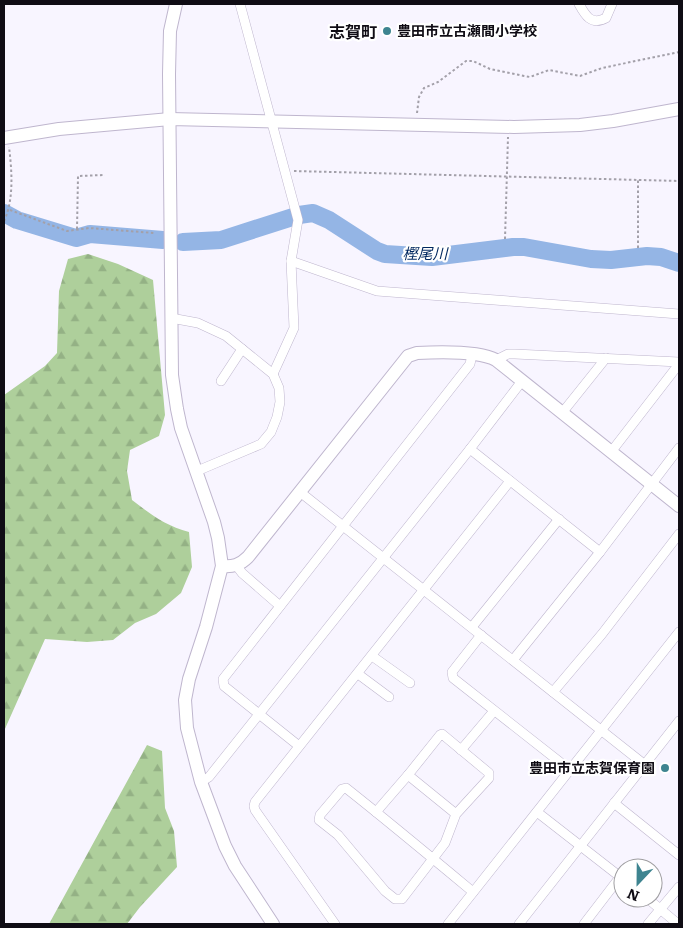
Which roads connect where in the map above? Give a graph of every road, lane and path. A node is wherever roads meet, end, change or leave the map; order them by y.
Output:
1 (176, 4) edge
2 (240, 4) edge
3 (578, 4) edge
4 (612, 4) edge
5 (679, 52) edge
6 (679, 109) edge
7 (170, 119) junction
8 (270, 121) junction
9 (416, 125) junction
10 (509, 127) junction
11 (6, 138) edge
12 (284, 170) junction
13 (105, 175) dead end
14 (508, 176) junction
15 (638, 180) junction
16 (679, 181) edge
17 (10, 210) junction
18 (4, 221) edge
19 (77, 230) junction
20 (154, 233) dead end
21 (505, 239) dead end
22 (638, 248) dead end
23 (291, 261) junction
24 (679, 314) edge
25 (171, 318) junction
26 (242, 349) junction
27 (472, 354) junction
28 (606, 358) junction
29 (496, 360) junction
30 (679, 363) edge
31 (273, 374) junction
32 (221, 381) dead end
33 (522, 381) junction
34 (562, 413) junction
35 (679, 448) edge
36 (470, 449) junction
37 (611, 452) junction
38 (197, 471) junction
39 (510, 481) junction
40 (651, 483) junction
41 (300, 492) junction
42 (679, 506) edge
43 (559, 520) junction
44 (344, 525) junction
45 (679, 534) edge
46 (600, 552) junction
47 (384, 557) junction
48 (236, 565) junction
49 (222, 566) junction
50 (424, 589) junction
51 (280, 606) junction
52 (472, 627) junction
53 (679, 632) edge
54 (481, 635) junction
55 (372, 656) junction
56 (513, 660) junction
57 (358, 674) junction
58 (410, 683) dead end
59 (553, 692) junction
60 (389, 697) dead end
61 (494, 711) junction
62 (259, 714) junction
63 (679, 722) edge
64 (601, 731) junction
65 (299, 746) junction
66 (461, 750) junction
67 (645, 765) junction
68 (570, 770) junction
69 (408, 774) junction
70 (201, 782) junction
71 (614, 803) junction
72 (376, 812) junction
73 (537, 812) junction
74 (456, 814) junction
75 (580, 846) junction
76 (679, 855) edge
77 (433, 859) junction
78 (613, 871) edge
79 (679, 887) edge
80 (613, 889) edge
81 (473, 892) junction
82 (663, 906) edge
83 (661, 908) joint
84 (273, 924) edge
85 (335, 924) edge
86 (448, 924) edge
87 (519, 924) edge
88 (584, 924) edge
89 (648, 924) edge
90 (678, 924) edge

1 - 7 street
2 - 8 street
3 - 4 street
5 - 9 path
6 - 10 street
7 - 8 street
7 - 11 street
7 - 25 street
8 - 9 street
8 - 12 street
9 - 10 street
10 - 14 path
11 - 17 path
12 - 14 path
12 - 23 street
13 - 19 path
14 - 15 path
14 - 21 path
15 - 16 path
15 - 22 path
17 - 18 path
17 - 19 path
19 - 20 path
23 - 24 street
23 - 31 street
25 - 26 street
25 - 38 street
26 - 31 street
26 - 32 street
27 - 29 street
27 - 41 street
27 - 44 street
28 - 29 street
28 - 30 street
28 - 34 street
29 - 33 street
30 - 37 street
31 - 38 street
33 - 34 street
33 - 36 street
34 - 37 street
35 - 40 street
36 - 39 street
36 - 47 street
37 - 40 street
38 - 49 street
39 - 43 street
39 - 50 street
40 - 42 street
40 - 46 street
41 - 44 street
41 - 48 street
43 - 46 street
43 - 52 street
44 - 47 street
44 - 51 street
45 - 59 street
46 - 56 street
47 - 50 street
47 - 62 street
48 - 49 street
48 - 51 street
49 - 70 street
50 - 52 street
50 - 55 street
51 - 62 street
52 - 54 street
53 - 64 street
54 - 56 street
54 - 61 street
55 - 57 street
55 - 58 street
56 - 59 street
57 - 60 street
57 - 65 street
59 - 64 street
61 - 66 street
61 - 68 street
62 - 65 street
62 - 70 street
63 - 67 street
64 - 67 street
64 - 68 street
65 - 85 street
66 - 69 street
66 - 74 street
67 - 71 street
68 - 73 street
69 - 72 street
69 - 74 street
70 - 84 street
71 - 75 street
71 - 76 street
72 - 77 street
72 - 77 street
73 - 75 street
73 - 81 street
74 - 77 street
75 - 78 street
75 - 87 street
77 - 81 street
79 - 82 street
80 - 88 street
81 - 86 street
83 - 89 street
83 - 90 street

